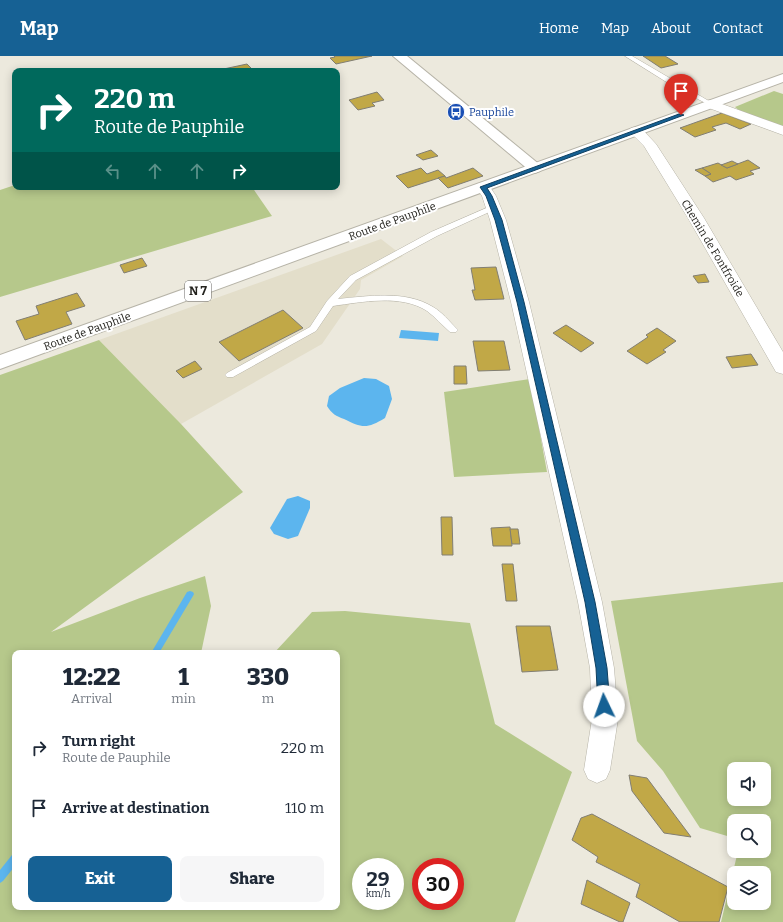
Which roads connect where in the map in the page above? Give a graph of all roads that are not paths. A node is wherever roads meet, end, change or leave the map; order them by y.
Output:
1 (399, 56) edge
2 (628, 56) edge
3 (783, 78) edge
4 (711, 104) junction
5 (636, 131) junction
6 (783, 131) edge
7 (535, 168) junction
8 (483, 187) junction
9 (494, 208) junction
10 (330, 303) junction
11 (452, 330) dead end
12 (0, 362) edge
13 (783, 368) edge
14 (230, 374) dead end
15 (597, 770) dead end

1 - 7 main road
2 - 4 lane
3 - 4 main road, Route de Pauphile / N 7
4 - 5 main road, Route de Pauphile / N 7
4 - 6 street
5 - 7 main road, Route de Pauphile / N 7
5 - 13 street, Chemin de Fontfroide
7 - 8 main road, Route de Pauphile / N 7
8 - 9 street
8 - 12 main road, Route de Pauphile / N 7
9 - 10 lane
9 - 15 street
10 - 11 lane
10 - 14 lane

